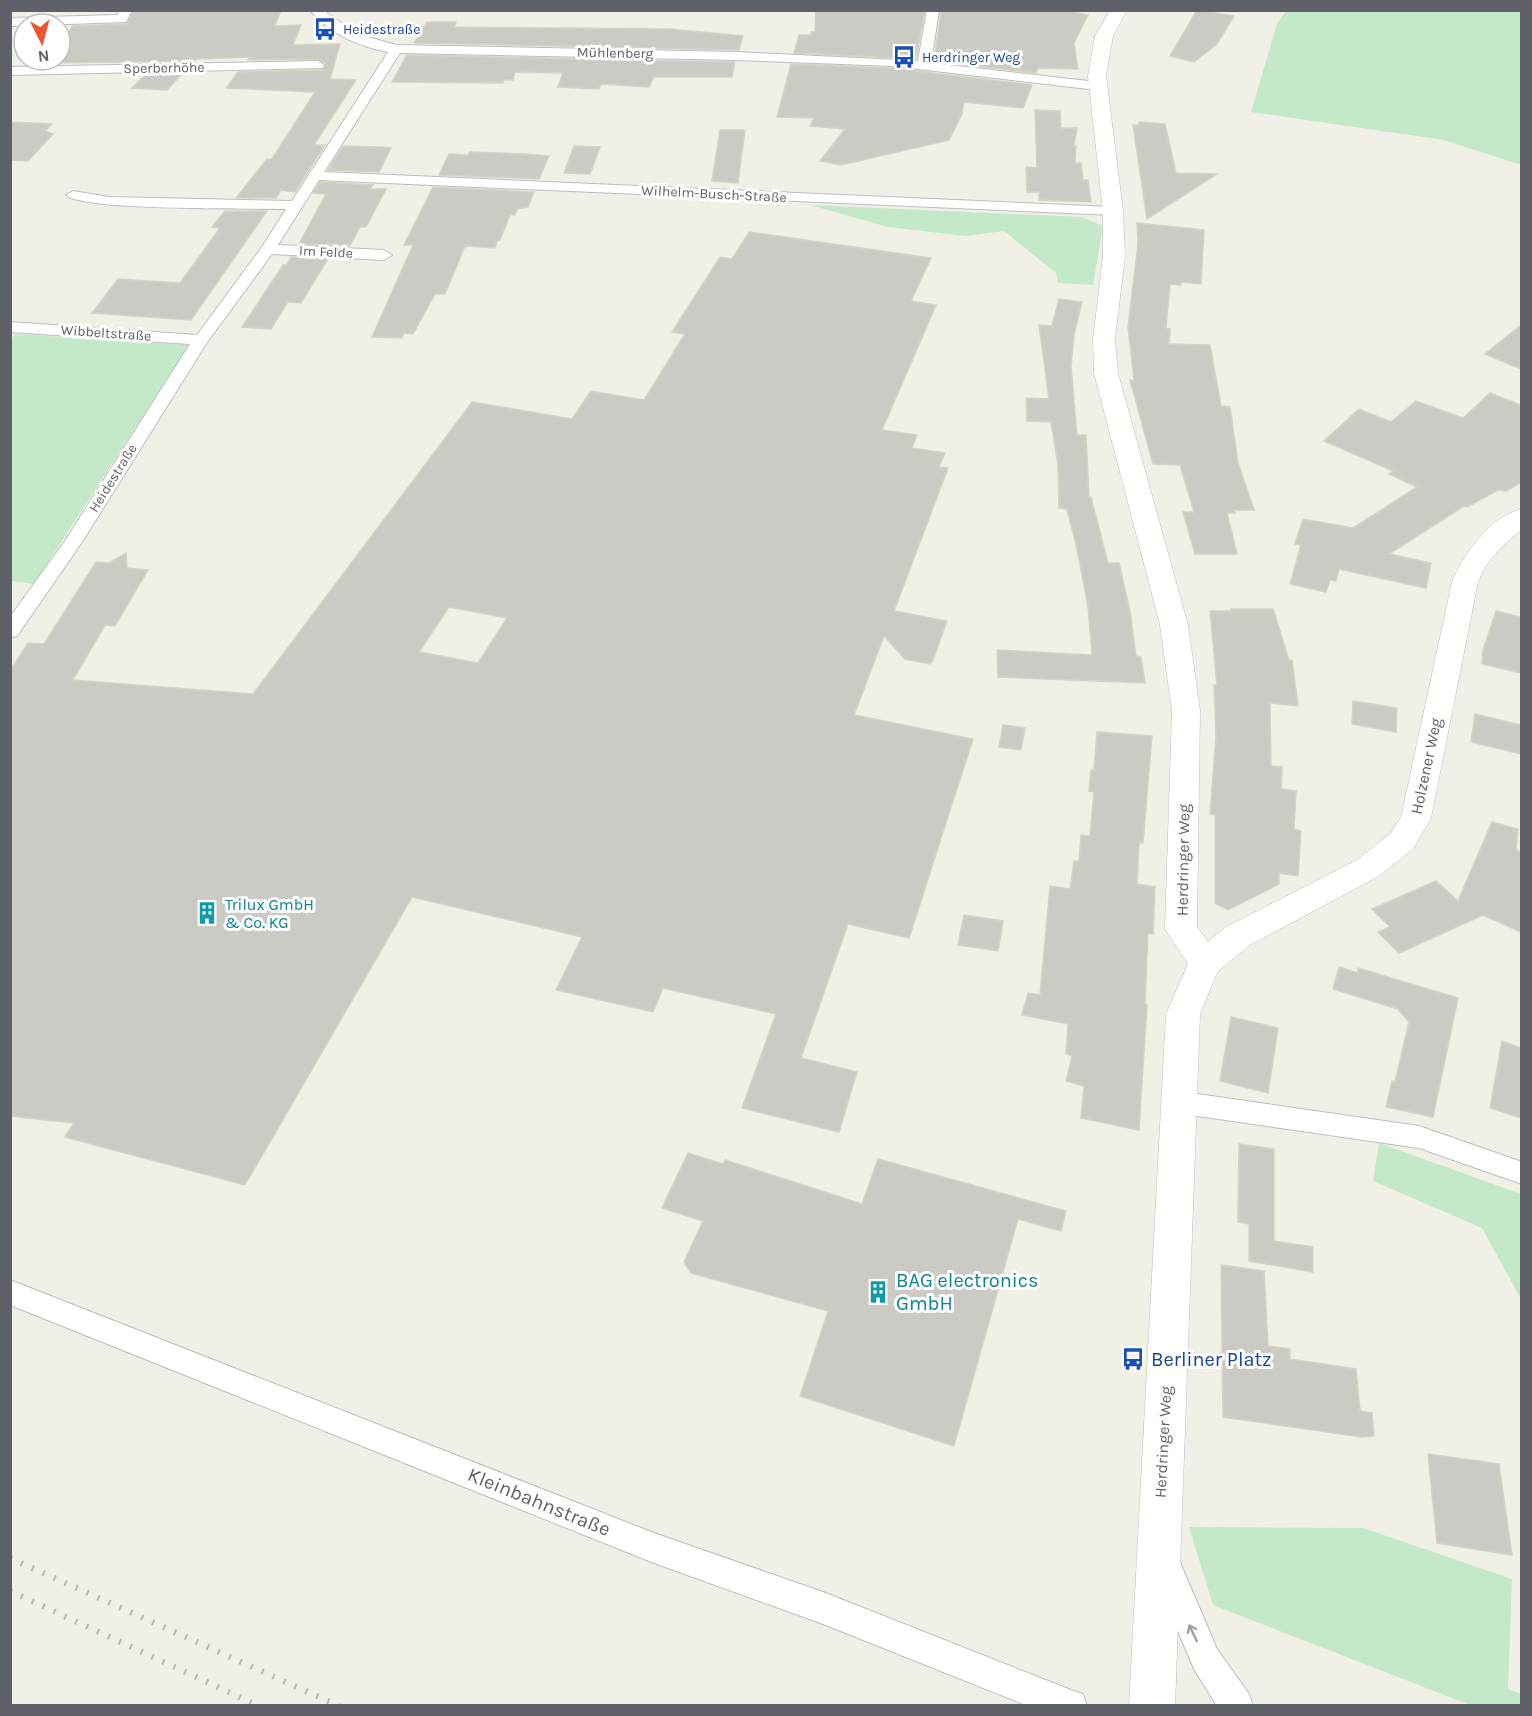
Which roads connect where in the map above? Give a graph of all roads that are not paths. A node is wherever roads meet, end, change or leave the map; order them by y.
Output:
1 (126, 10) edge
2 (316, 10) edge
3 (933, 10) edge
4 (1119, 10) edge
5 (10, 22) edge
6 (396, 49) junction
7 (924, 64) junction
8 (318, 65) dead end
9 (10, 71) edge
10 (1097, 86) junction
11 (316, 176) junction
12 (74, 195) dead end
13 (296, 205) junction
14 (1113, 212) junction
15 (268, 249) junction
16 (384, 255) dead end
17 (10, 327) edge
18 (201, 340) junction
19 (1521, 517) edge
20 (10, 632) edge
21 (1205, 963) junction
22 (1177, 1102) junction
23 (1521, 1173) edge
24 (10, 1292) edge
25 (1158, 1545) junction
26 (1071, 1706) edge
27 (1152, 1706) edge
28 (1237, 1706) edge

1 - 5 street
2 - 6 street, Mühlenberg
3 - 7 street
4 - 10 main road, Herdringer Weg
6 - 7 street, Mühlenberg
6 - 11 street, Heidestraße
7 - 10 street, Mühlenberg
8 - 9 street, Sperberhöhe
10 - 14 main road, Herdringer Weg
11 - 13 street, Heidestraße
11 - 14 street, Wilhelm-Busch-Straße
12 - 13 street
13 - 15 street, Heidestraße
14 - 21 main road, Herdringer Weg
15 - 16 street, Im Felde
15 - 18 street, Heidestraße
17 - 18 street, Wibbeltstraße
18 - 20 street, Heidestraße
19 - 21 main road, Holzener Weg
21 - 22 main road, Herdringer Weg
22 - 23 street
22 - 25 main road, Herdringer Weg
24 - 26 street, Kleinbahnstraße
25 - 27 main road, Herdringer Weg
28 -> 25 street

